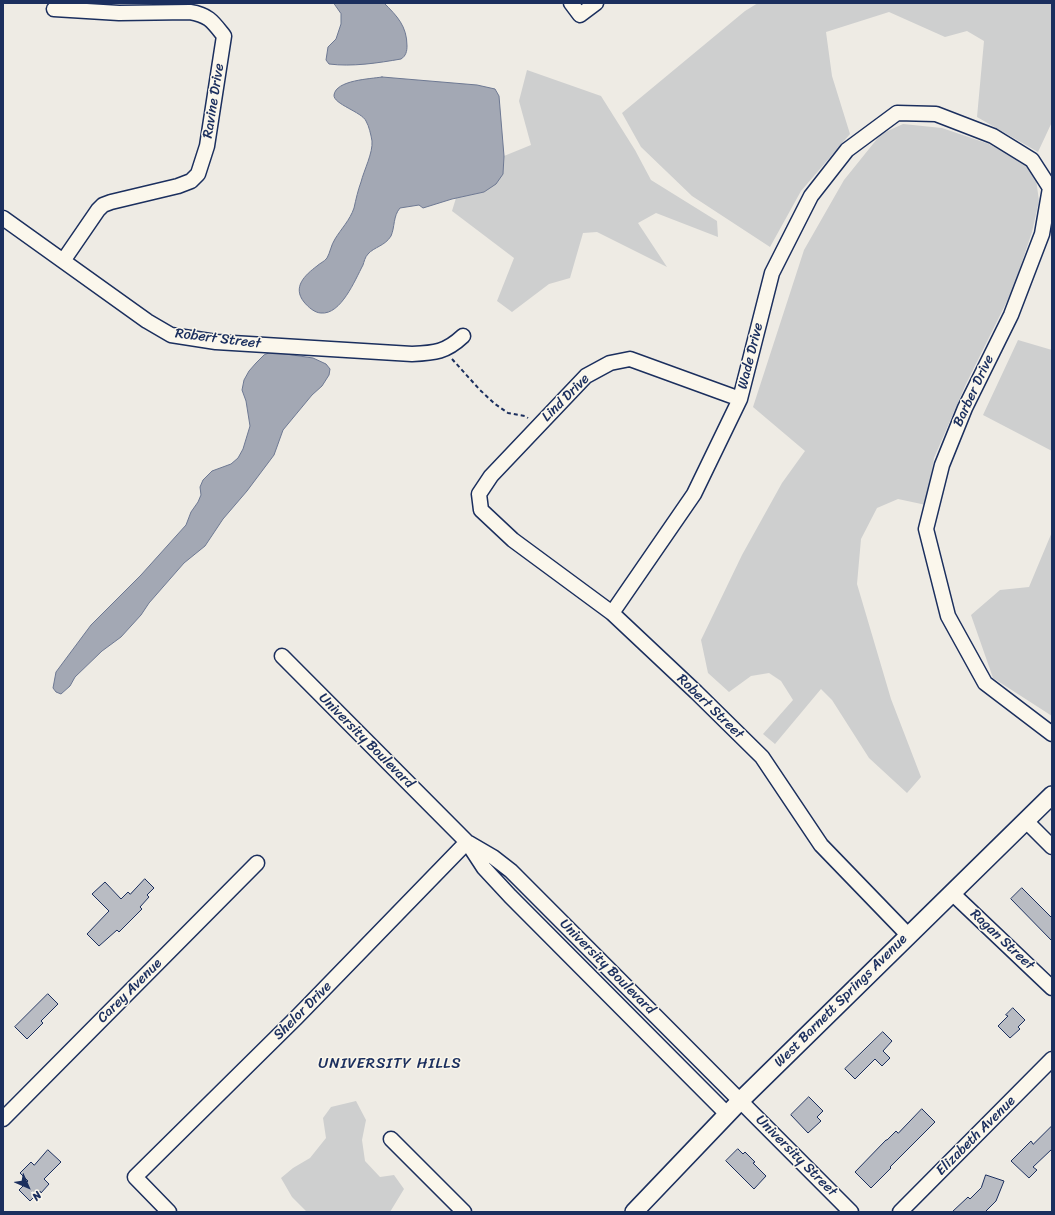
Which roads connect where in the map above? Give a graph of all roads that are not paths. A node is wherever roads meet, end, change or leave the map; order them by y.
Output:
1 (571, 3) edge
2 (596, 3) edge
3 (54, 9) dead end
4 (897, 113) joint
5 (3, 218) edge
6 (63, 261) junction
7 (463, 336) dead end
8 (740, 399) junction
9 (481, 510) joint
10 (612, 613) junction
11 (282, 656) dead end
12 (1052, 734) edge
13 (1052, 795) edge
14 (1026, 821) junction
15 (467, 842) junction
16 (1052, 847) edge
17 (257, 862) dead end
18 (952, 893) junction
19 (908, 935) junction
20 (1052, 988) edge
21 (1052, 1059) edge
22 (740, 1101) junction
23 (727, 1114) junction
24 (3, 1119) edge
25 (391, 1139) dead end
26 (169, 1212) edge
27 (464, 1212) edge
28 (634, 1212) edge
29 (851, 1212) edge
30 (900, 1212) edge

1 - 2 street
3 - 6 street, Ravine Drive
4 - 8 street, Wade Drive
4 - 12 street, Barber Drive
5 - 6 street, Robert Street
6 - 7 street, Robert Street
8 - 9 street, Lind Drive
8 - 10 street, Wade Drive
9 - 10 street, Robert Street
10 - 19 street, Robert Street
11 - 15 street, University Boulevard
13 - 14 street, West Barnett Springs Avenue
14 - 16 street
14 - 18 street, West Barnett Springs Avenue
15 - 22 street, University Boulevard
15 - 23 street, University Boulevard
15 - 26 street, Shelor Drive
17 - 24 street, Carey Avenue
18 - 19 street, West Barnett Springs Avenue
18 - 20 street, Ragan Street
19 - 22 street, West Barnett Springs Avenue
21 - 30 street, Elizabeth Avenue
22 - 23 street, West Barnett Springs Avenue
22 - 29 street, University Street
23 - 28 street, West Barnett Springs Avenue
25 - 27 street

